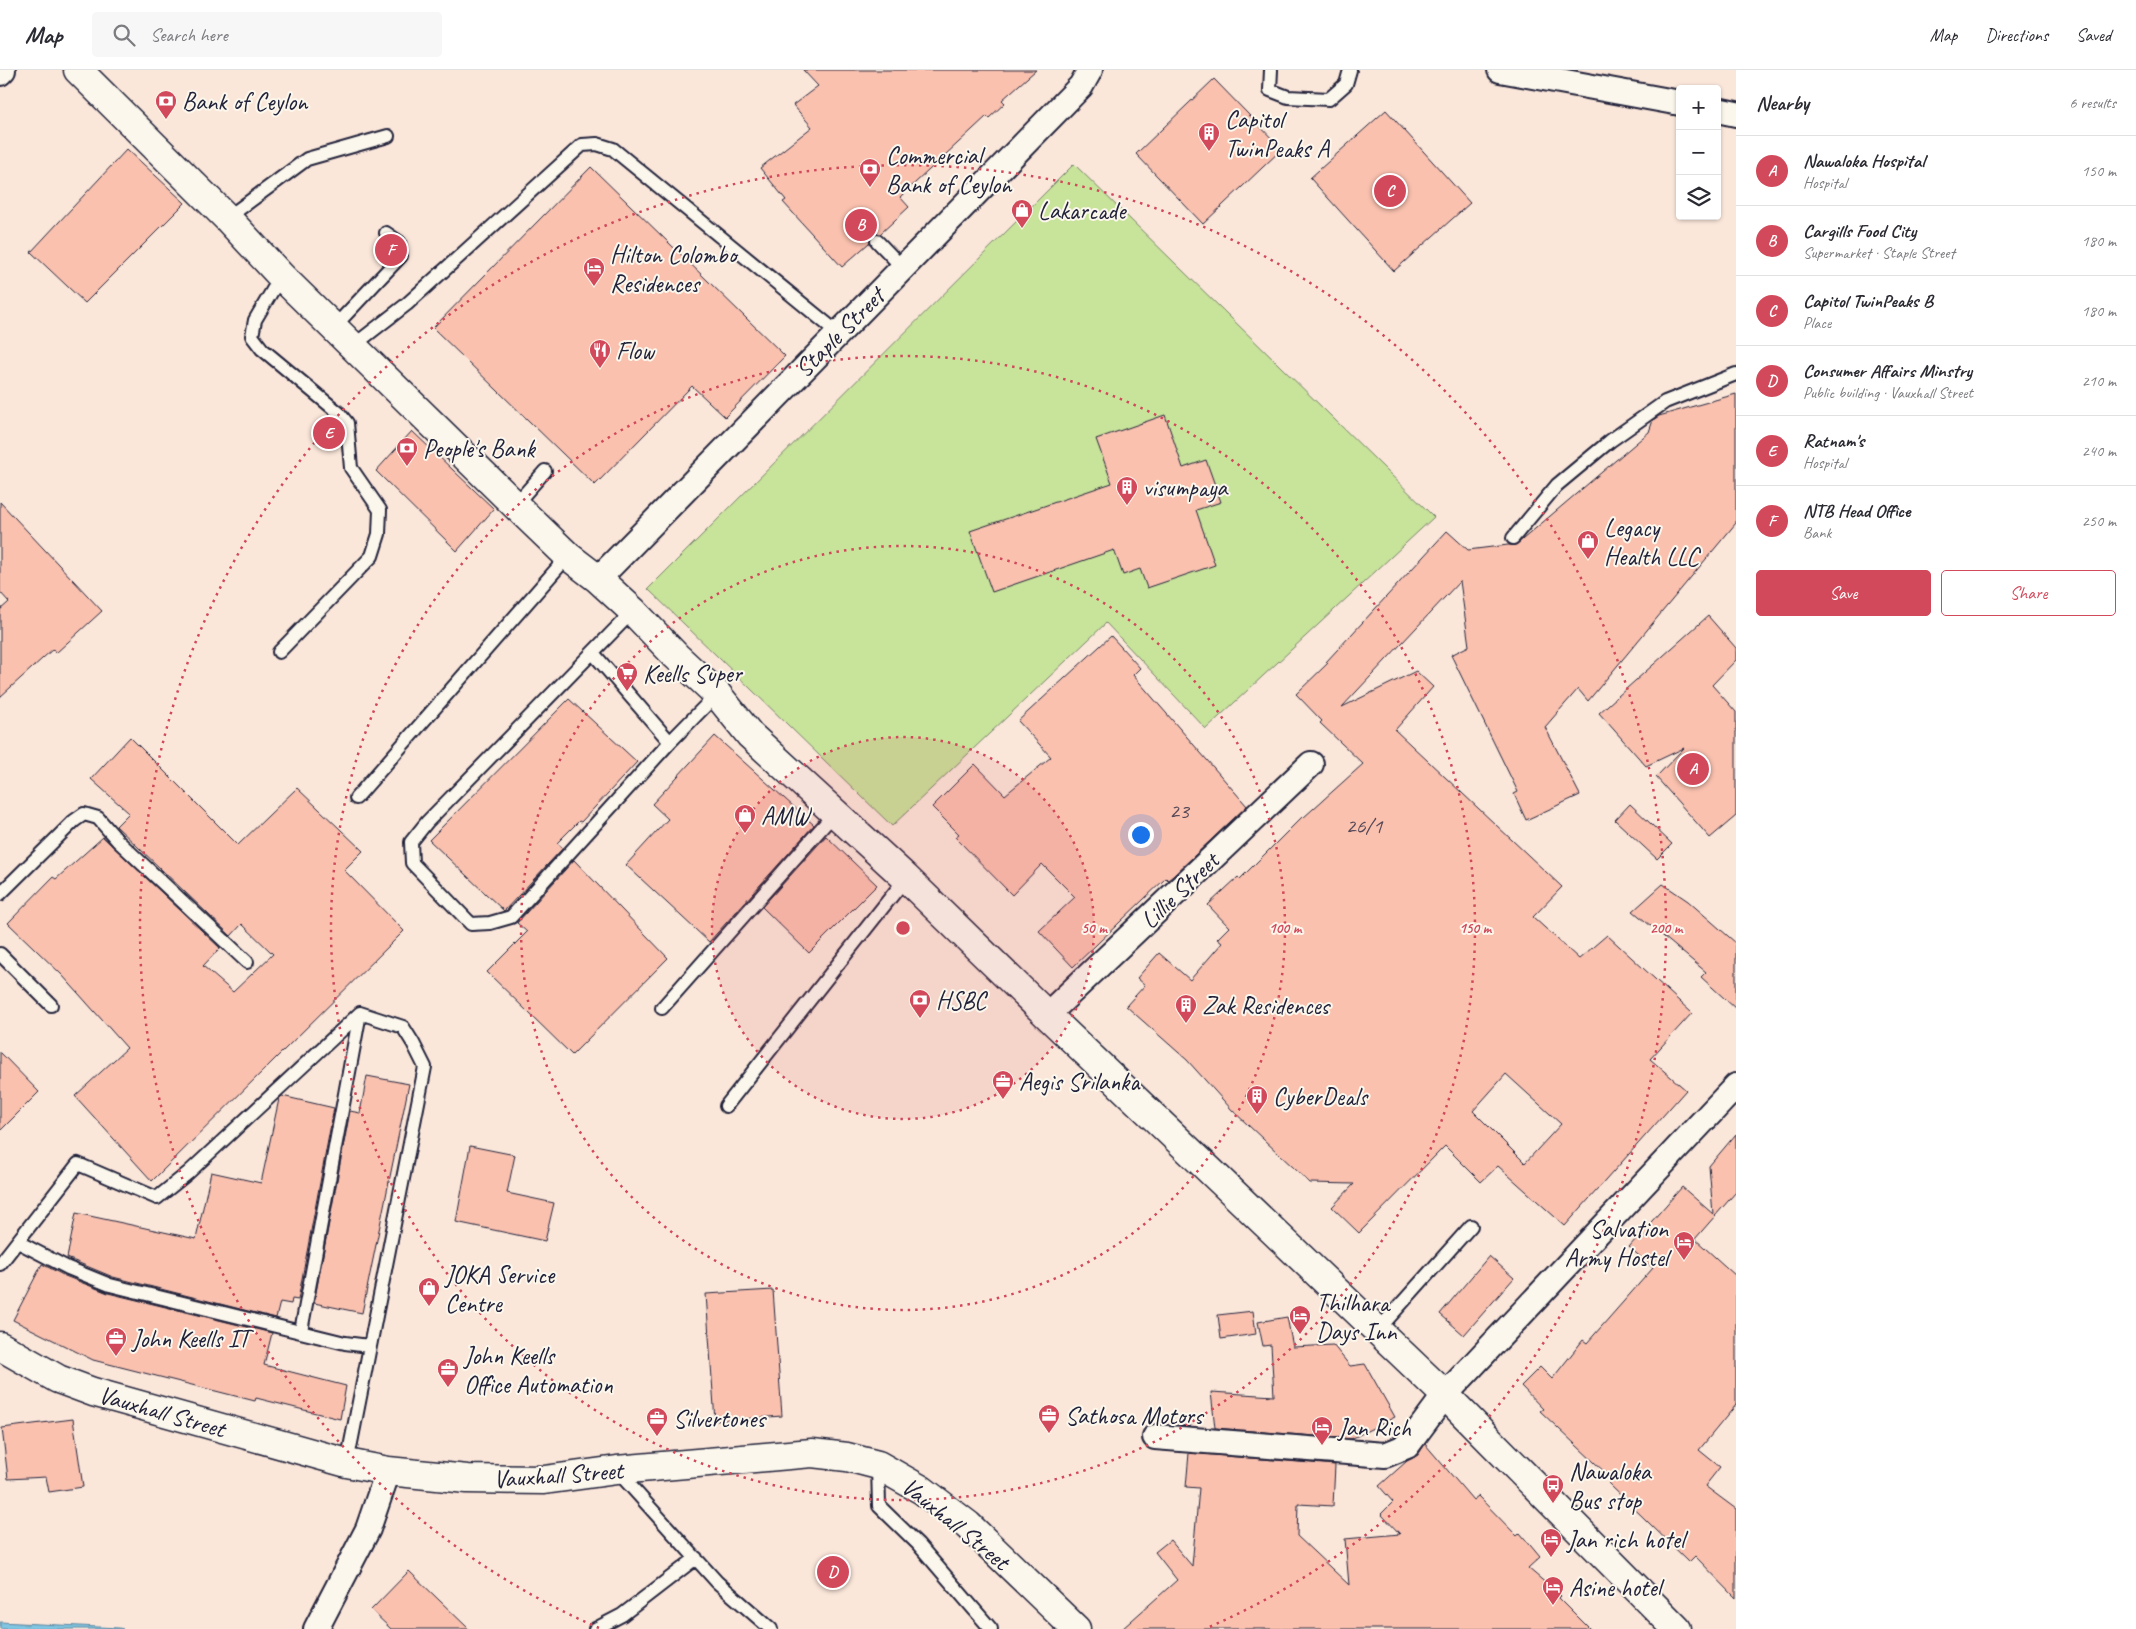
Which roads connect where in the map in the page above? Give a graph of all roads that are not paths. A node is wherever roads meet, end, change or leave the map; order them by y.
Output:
1 (3, 70) edge
2 (78, 70) edge
3 (1271, 70) edge
4 (1350, 70) edge
5 (1500, 70) edge
6 (0, 73) edge
7 (1086, 78) edge
8 (1676, 102) edge
9 (1721, 111) edge
10 (1736, 114) edge
11 (388, 136) dead end
12 (226, 218) junction
13 (386, 234) dead end
14 (877, 241) dead end
15 (903, 268) junction
16 (281, 276) junction
17 (334, 327) junction
18 (838, 333) junction
19 (353, 346) junction
20 (1736, 374) edge
21 (545, 471) dead end
22 (515, 504) junction
23 (1513, 538) dead end
24 (568, 556) junction
25 (598, 579) junction
26 (633, 611) junction
27 (279, 652) dead end
28 (593, 653) junction
29 (717, 694) junction
30 (670, 742) junction
31 (1311, 764) dead end
32 (356, 798) dead end
33 (835, 812) junction
34 (906, 878) junction
35 (2, 889) edge
36 (0, 954) edge
37 (247, 962) dead end
38 (51, 1005) dead end
39 (662, 1008) dead end
40 (360, 1013) junction
41 (1047, 1015) junction
42 (1736, 1086) edge
43 (726, 1106) dead end
44 (1471, 1226) dead end
45 (18, 1242) junction
46 (0, 1264) edge
47 (301, 1331) junction
48 (1377, 1331) junction
49 (0, 1346) edge
50 (369, 1346) junction
51 (1446, 1395) junction
52 (1155, 1437) dead end
53 (347, 1463) junction
54 (878, 1465) junction
55 (617, 1470) junction
56 (388, 1471) junction
57 (696, 1558) junction
58 (316, 1629) edge
59 (595, 1629) edge
60 (771, 1629) edge
61 (992, 1629) edge
62 (1076, 1629) edge
63 (1677, 1629) edge

1 - 6 street
2 - 12 main road
3 - 4 lane
5 - 8 street
7 - 15 street, Staple Street
9 - 10 street
11 - 12 lane
12 - 16 main road
13 - 17 lane
14 - 15 lane
15 - 18 street, Staple Street
16 - 17 main road
16 - 27 lane
17 - 19 main road
18 - 19 lane
18 - 25 street, Staple Street
19 - 22 main road
20 - 23 lane
21 - 22 lane
22 - 24 main road
24 - 25 main road
24 - 32 lane
25 - 26 main road
26 - 28 lane
26 - 29 main road
28 - 30 lane
28 - 30 lane
29 - 30 lane
29 - 33 main road
31 - 41 street, Lillie Street
33 - 34 main road
33 - 39 lane
34 - 41 main road
34 - 43 lane
35 - 37 lane
36 - 38 lane
40 - 45 lane
40 - 47 lane
40 - 50 lane
41 - 48 main road
42 - 51 street
44 - 48 lane
45 - 46 lane
45 - 47 lane
47 - 50 lane
48 - 51 main road
49 - 53 main road, Vauxhall Street
50 - 53 lane
51 - 52 street
51 - 63 main road
53 - 56 main road, Vauxhall Street
54 - 55 main road, Vauxhall Street
54 - 61 lane
54 - 62 main road, Vauxhall Street
55 - 56 main road, Vauxhall Street
55 - 57 lane
56 - 58 street
57 - 59 lane
57 - 60 lane

